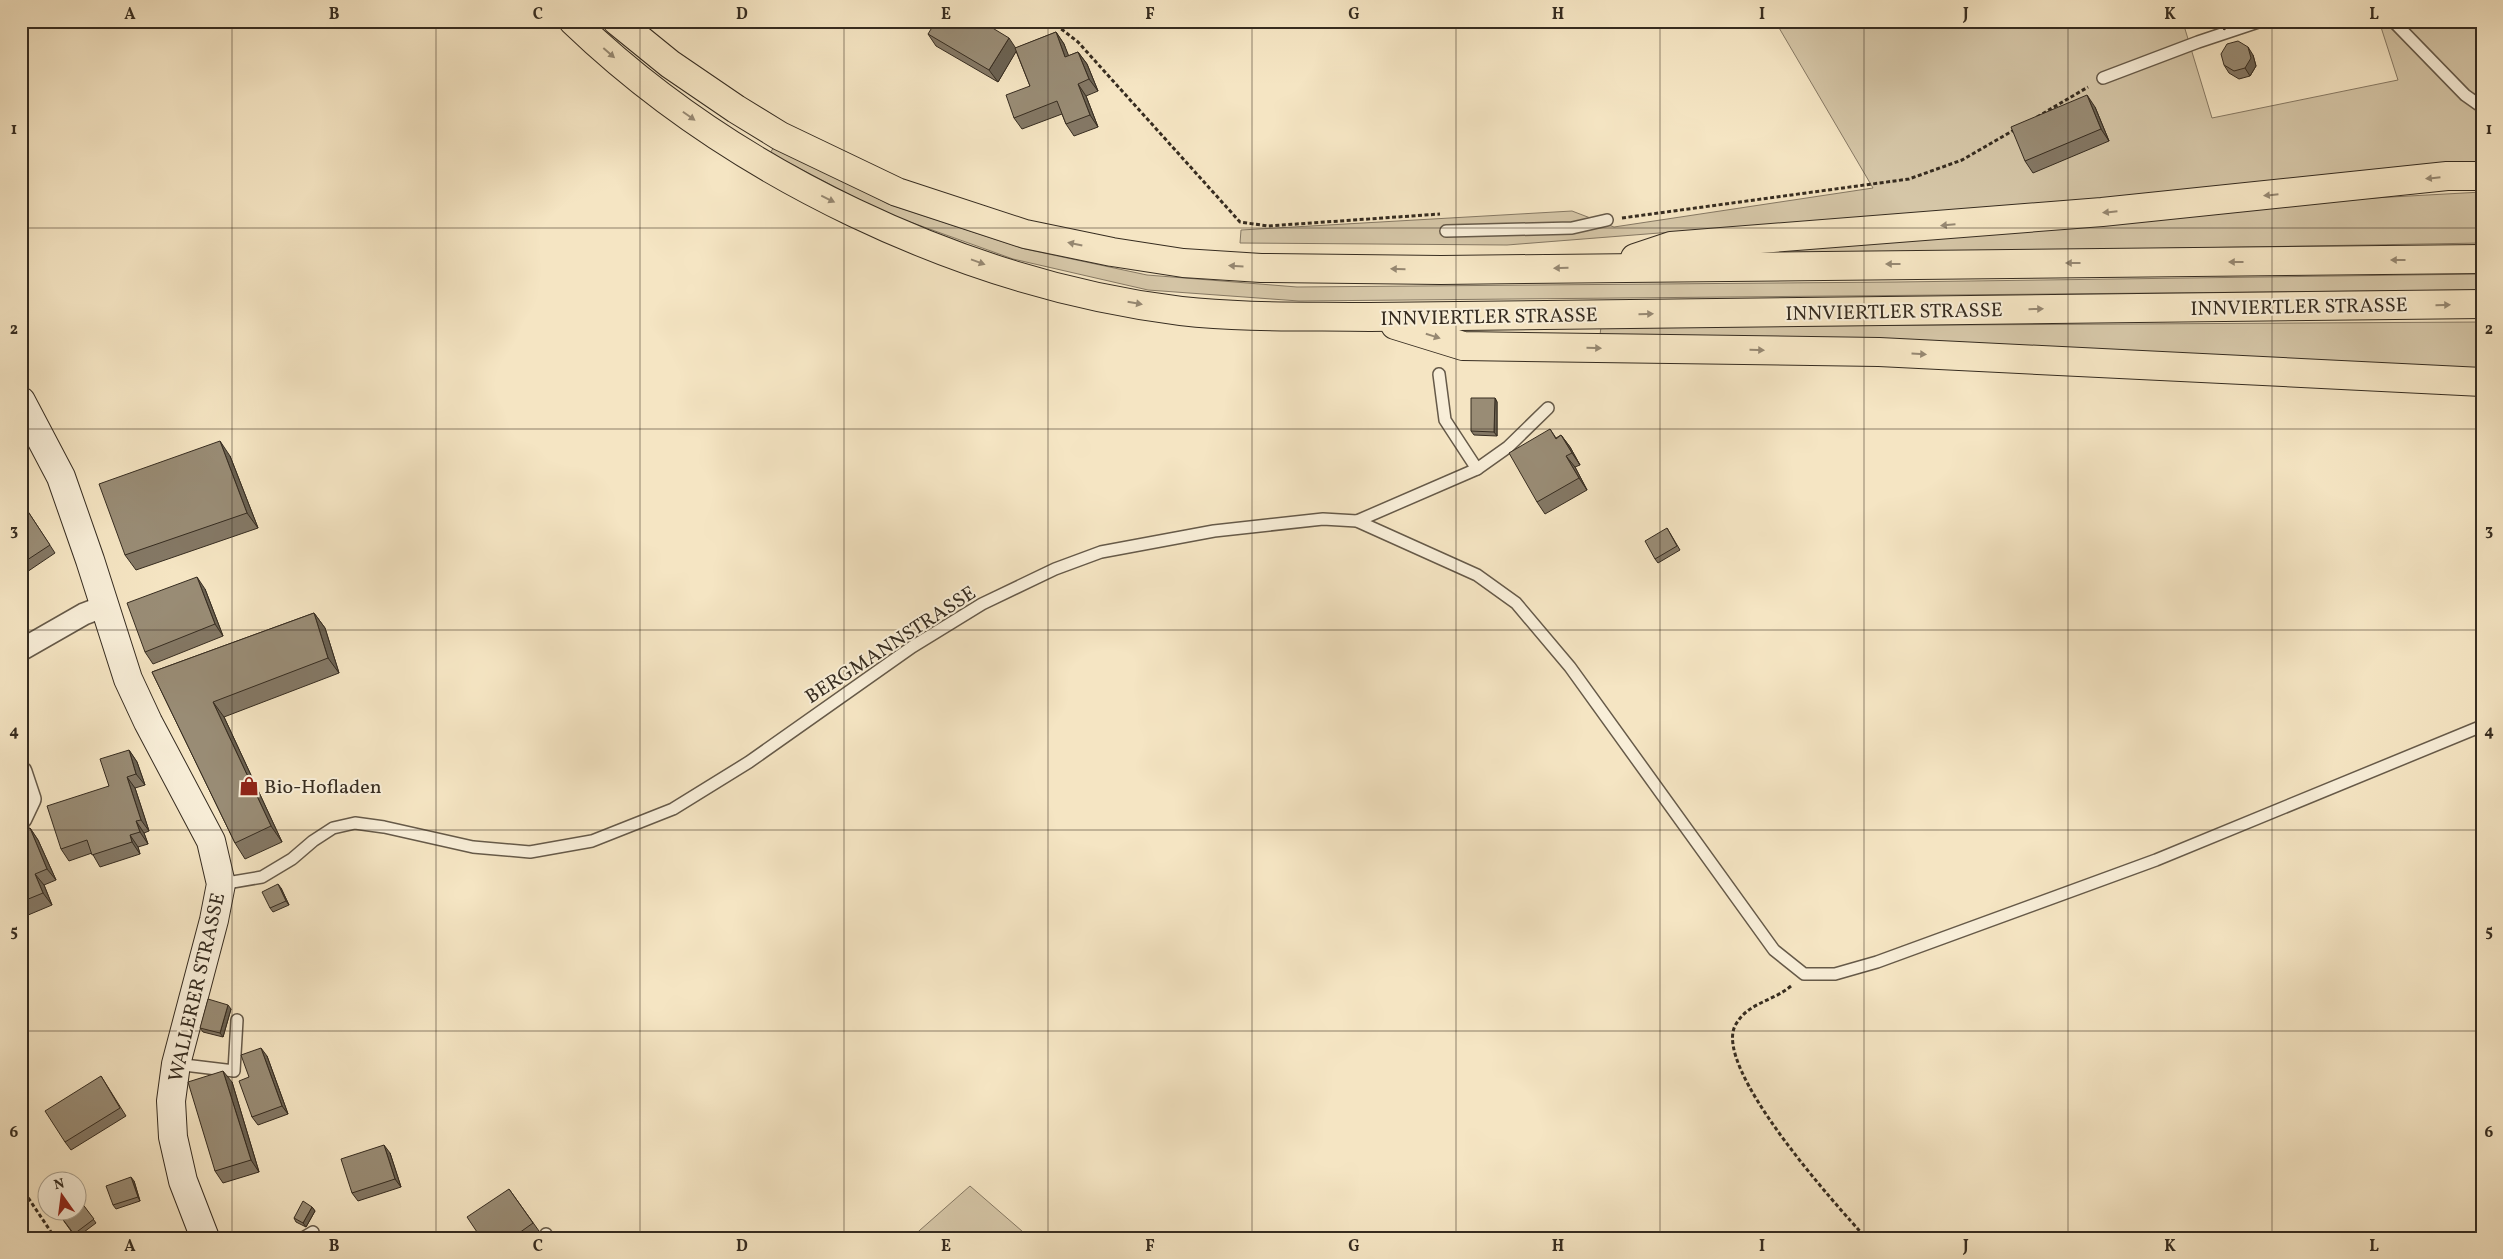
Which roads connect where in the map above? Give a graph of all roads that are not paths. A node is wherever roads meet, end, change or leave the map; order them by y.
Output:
1 (572, 21) edge
2 (617, 21) edge
3 (2260, 21) edge
4 (2393, 21) edge
5 (2104, 78) road end
6 (2482, 107) edge
7 (2482, 176) edge
8 (1607, 220) road end
9 (1446, 231) dead end
10 (2482, 260) edge
11 (1610, 267) junction
12 (2482, 304) edge
13 (1370, 317) junction
14 (1439, 374) dead end
15 (2482, 382) edge
16 (21, 401) edge
17 (1548, 408) dead end
18 (1477, 469) junction
19 (1356, 521) junction
20 (105, 606) junction
21 (21, 650) edge
22 (2482, 726) edge
23 (21, 772) edge
24 (21, 818) edge
25 (221, 884) junction
26 (238, 1020) dead end
27 (176, 1064) junction
28 (204, 1238) edge

1 -> 13 main road, INNVIERTLER STRASSE
11 -> 2 main road
3 - 5 lane
4 - 6 lane
7 -> 11 main road
8 - 9 lane
10 -> 11 main road
13 -> 12 main road, INNVIERTLER STRASSE
13 -> 15 main road
14 - 18 lane
16 - 20 street, WALLERER STRASSE
17 - 18 lane
18 - 19 lane
19 - 22 lane, BERGMANNSTRASSE
19 - 25 lane, BERGMANNSTRASSE
20 - 21 street
20 - 25 street, WALLERER STRASSE
23 - 24 street
25 - 27 street, WALLERER STRASSE
26 - 27 lane
27 - 28 street, WALLERER STRASSE

